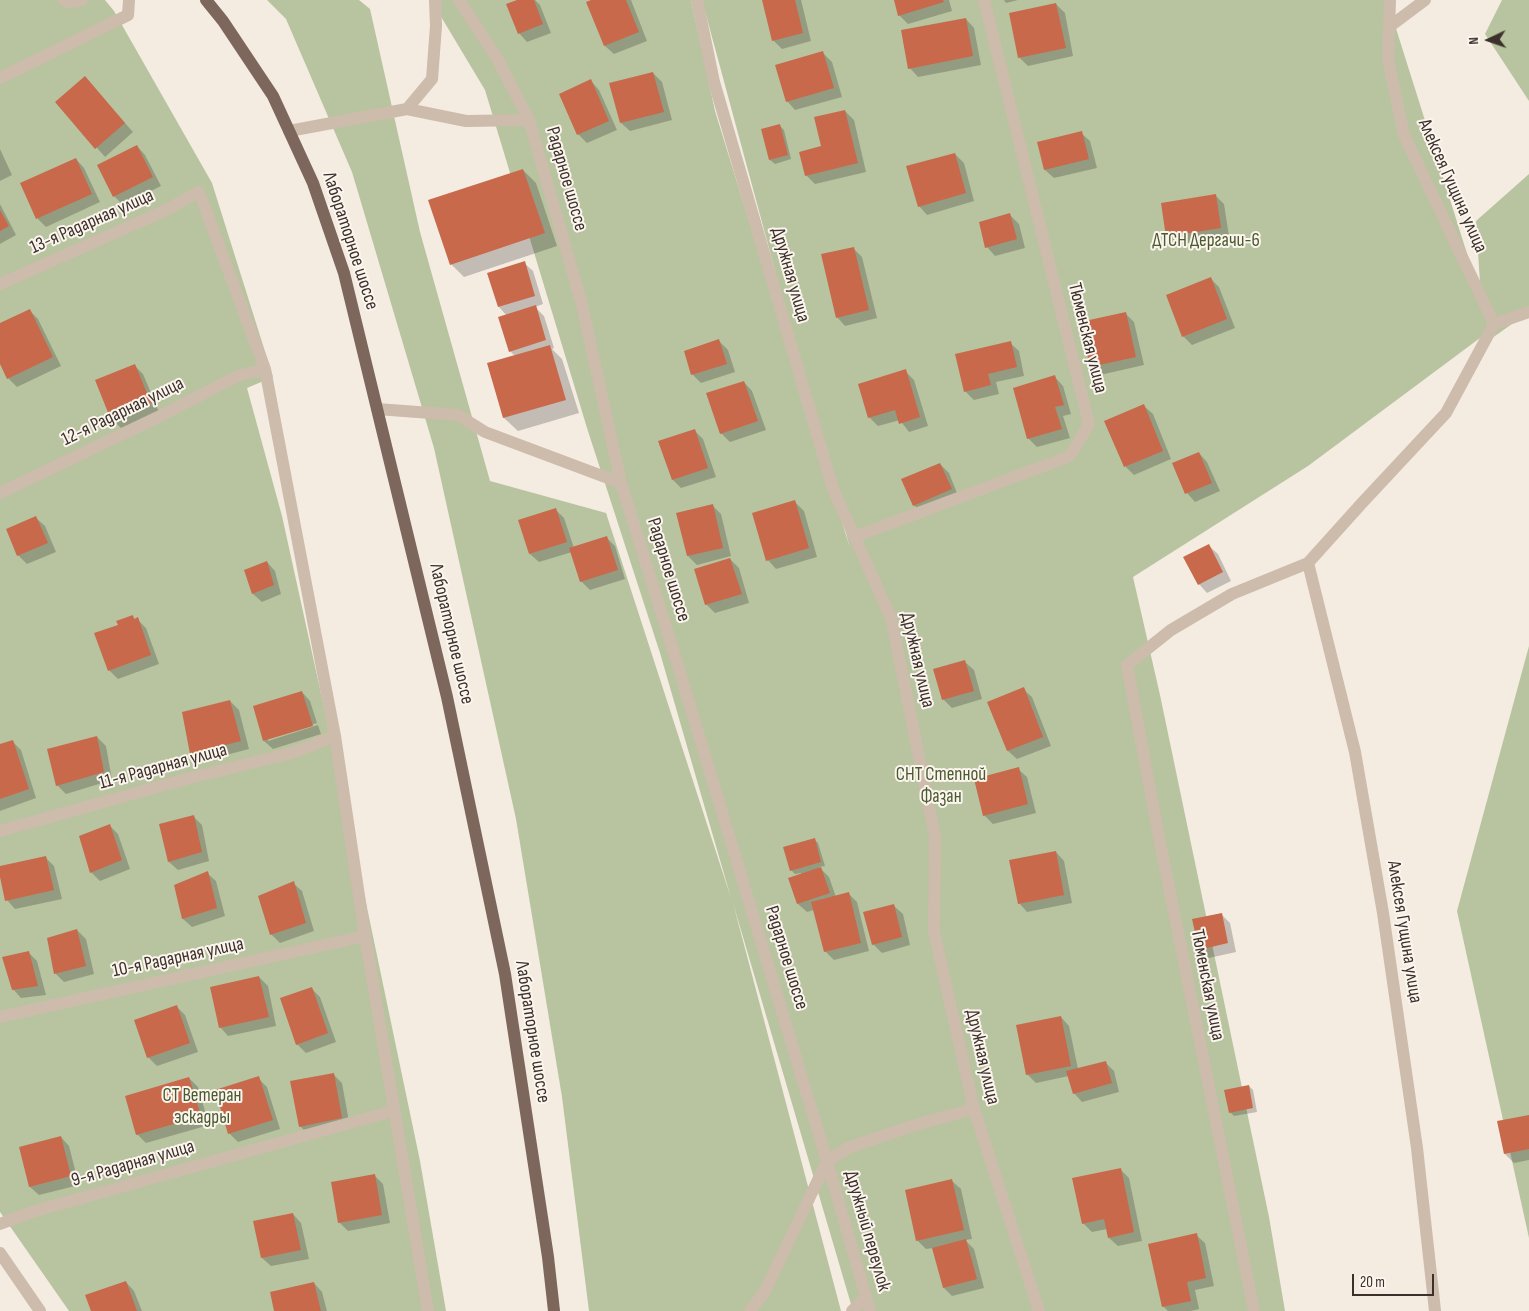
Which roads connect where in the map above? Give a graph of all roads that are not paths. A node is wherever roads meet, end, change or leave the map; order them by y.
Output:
1 (64, 0) edge
2 (82, 0) edge
3 (129, 0) edge
4 (206, 0) edge
5 (435, 0) edge
6 (459, 0) edge
7 (697, 0) edge
8 (984, 0) edge
9 (1390, 0) edge
10 (1425, 0) edge
11 (1389, 27) junction
12 (0, 78) edge
13 (407, 109) junction
14 (529, 120) junction
15 (289, 131) junction
16 (0, 284) edge
17 (1529, 312) edge
18 (1494, 324) junction
19 (265, 369) junction
20 (377, 409) junction
21 (621, 483) junction
22 (0, 494) edge
23 (854, 536) junction
24 (1308, 563) junction
25 (335, 736) junction
26 (0, 831) edge
27 (364, 936) junction
28 (0, 1017) edge
29 (974, 1109) junction
30 (394, 1111) junction
31 (827, 1161) junction
32 (0, 1224) edge
33 (0, 1253) edge
34 (866, 1297) junction
35 (40, 1311) edge
36 (428, 1311) edge
37 (554, 1311) edge
38 (750, 1311) edge
39 (852, 1311) edge
40 (870, 1311) edge
41 (1039, 1311) edge
42 (1254, 1311) edge
43 (1435, 1311) edge

1 - 2 street
3 - 12 street
4 - 15 main road, Лабораторное шоссе
5 - 13 street
6 - 14 street, Радарное шоссе
7 - 23 street, Дружная улица
8 - 23 street, Тюменская улица
9 - 11 street, Алексея Гущина улица
10 - 11 street
11 - 18 street, Алексея Гущина улица
13 - 14 street
13 - 15 street
14 - 21 street, Радарное шоссе
15 - 20 main road, Лабораторное шоссе
16 - 19 street, 13-я Радарная улица
17 - 18 street
18 - 24 street
19 - 22 street, 12-я Радарная улица
19 - 25 street
20 - 21 street
20 - 37 main road, Лабораторное шоссе
21 - 31 street, Радарное шоссе
23 - 29 street, Дружная улица
24 - 42 street, Тюменская улица
24 - 43 street, Алексея Гущина улица
25 - 26 street, 11-я Радарная улица
25 - 27 street
27 - 28 street, 10-я Радарная улица
27 - 30 street
29 - 31 street
29 - 41 street, Дружная улица
30 - 32 street, 9-я Радарная улица
30 - 36 street
31 - 34 street, Дружный переулок
31 - 38 street
33 - 35 street
34 - 39 street
34 - 40 street, Дружный переулок

